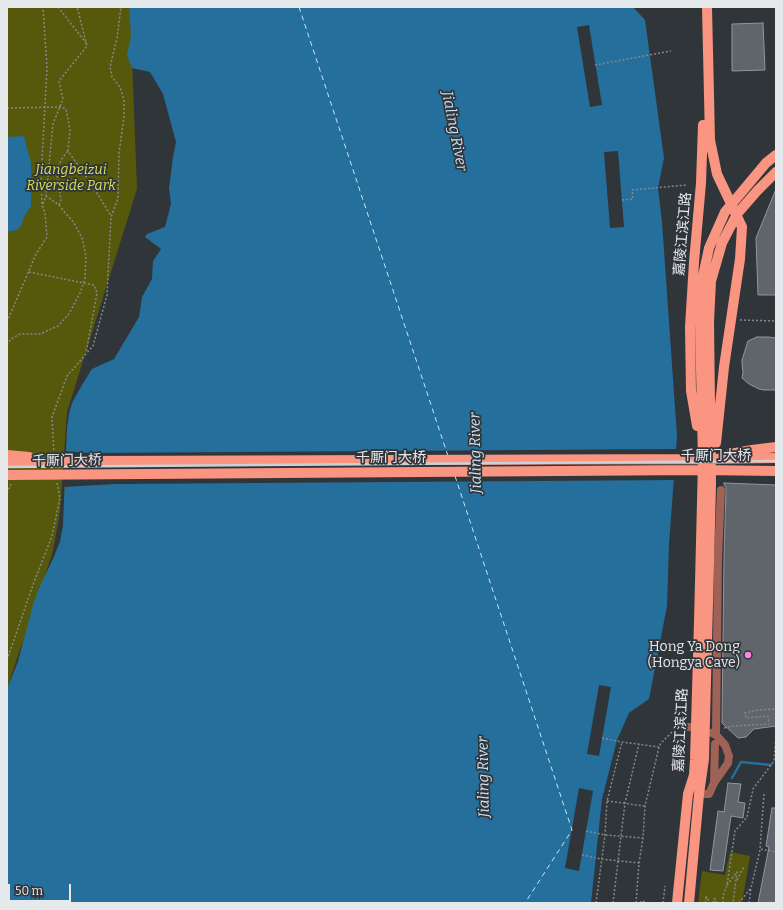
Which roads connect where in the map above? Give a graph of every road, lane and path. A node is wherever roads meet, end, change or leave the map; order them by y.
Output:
1 (43, 7) edge
2 (58, 7) edge
3 (77, 7) edge
4 (120, 7) edge
5 (700, 7) edge
6 (707, 7) edge
7 (88, 46) junction
8 (671, 51) dead end
9 (596, 65) dead end
10 (60, 106) junction
11 (7, 108) edge
12 (45, 108) junction
13 (68, 151) junction
14 (776, 155) edge
15 (48, 170) junction
16 (776, 172) edge
17 (717, 174) junction
18 (701, 183) junction
19 (686, 185) dead end
20 (46, 196) junction
21 (622, 200) dead end
22 (42, 205) junction
23 (59, 205) junction
24 (111, 217) junction
25 (29, 272) junction
26 (84, 283) junction
27 (737, 320) dead end
28 (776, 321) edge
29 (7, 322) edge
30 (7, 346) edge
31 (85, 355) junction
32 (776, 447) edge
33 (7, 455) edge
34 (54, 456) dead end
35 (776, 458) edge
36 (701, 460) junction
37 (88, 461) junction
38 (7, 463) edge
39 (776, 471) edge
40 (89, 474) junction
41 (7, 475) edge
42 (56, 478) dead end
43 (7, 482) edge
44 (711, 485) junction
45 (721, 490) dead end
46 (7, 660) edge
47 (776, 709) edge
48 (734, 726) dead end
49 (685, 727) dead end
50 (672, 732) dead end
51 (716, 735) junction
52 (776, 735) edge
53 (602, 738) dead end
54 (680, 739) dead end
55 (622, 742) junction
56 (639, 744) junction
57 (714, 744) dead end
58 (659, 747) junction
59 (700, 760) junction
60 (678, 768) dead end
61 (714, 783) junction
62 (699, 794) junction
63 (764, 794) dead end
64 (607, 801) junction
65 (625, 803) junction
66 (645, 806) junction
67 (586, 831) dead end
68 (605, 835) junction
69 (621, 836) junction
70 (643, 838) junction
71 (760, 849) junction
72 (776, 852) edge
73 (582, 856) dead end
74 (601, 859) junction
75 (618, 862) junction
76 (639, 863) junction
77 (744, 868) dead end
78 (737, 882) junction
79 (727, 885) junction
80 (665, 886) dead end
81 (751, 888) junction
82 (647, 902) edge
83 (596, 903) edge
84 (614, 903) edge
85 (636, 903) edge
86 (641, 903) edge
87 (663, 903) edge
88 (677, 903) edge
89 (689, 903) edge
90 (705, 903) edge
91 (708, 903) edge
92 (713, 903) edge
93 (716, 903) edge
94 (722, 903) edge
95 (733, 903) edge
96 (737, 903) edge
97 (749, 903) edge

1 - 12 path
2 - 7 path
3 - 7 path
4 - 24 path
5 - 18 main road, 嘉陵江滨江路
6 - 17 main road, 嘉陵江滨江路
7 - 10 path
8 - 9 path
10 - 12 path
10 - 13 path
10 - 15 path
11 - 12 path
12 - 22 path
13 - 15 path
13 - 24 path
14 - 36 main road, 嘉陵江滨江路
15 - 20 path
15 - 23 path
16 - 44 main road, 嘉陵江滨江路
17 - 18 main road
17 - 44 main road, 嘉陵江滨江路
18 - 36 main road, 嘉陵江滨江路
19 - 21 path
20 - 22 path
20 - 23 path
22 - 25 path
23 - 26 path
24 - 31 path
25 - 26 path
25 - 29 path
26 - 30 path
26 - 31 path
27 - 28 path
31 - 34 path
32 - 36 main road
33 - 37 main road
35 - 36 main road, 千厮门大桥
36 - 37 main road, 千厮门大桥
36 - 59 main road, 嘉陵江滨江路
37 - 38 main road, 千厮门大桥
39 - 40 main road, 千厮门大桥
40 - 41 main road, 千厮门大桥
40 - 43 main road
42 - 46 path
44 - 59 main road, 嘉陵江滨江路
45 - 51 street
47 - 48 path
49 - 51 street
50 - 58 path
51 - 61 street
52 - 79 path
53 - 55 path
54 - 60 path
55 - 56 path
55 - 64 path
56 - 58 path
56 - 65 path
57 - 61 street
58 - 66 path
59 - 62 main road, 嘉陵江滨江路
59 - 88 main road, 嘉陵江滨江路
61 - 62 street
62 - 89 main road, 嘉陵江滨江路
63 - 71 path
64 - 65 path
64 - 68 path
65 - 66 path
65 - 69 path
66 - 70 path
67 - 68 path
68 - 69 path
68 - 74 path
69 - 70 path
69 - 75 path
70 - 76 path
71 - 72 path
71 - 81 path
73 - 74 path
74 - 75 path
74 - 83 path
75 - 76 path
75 - 84 path
76 - 85 path
77 - 78 path
78 - 79 path
78 - 95 path
79 - 94 path
80 - 87 path
81 - 96 path
81 - 97 path
82 - 86 path
90 - 91 path
92 - 93 path

